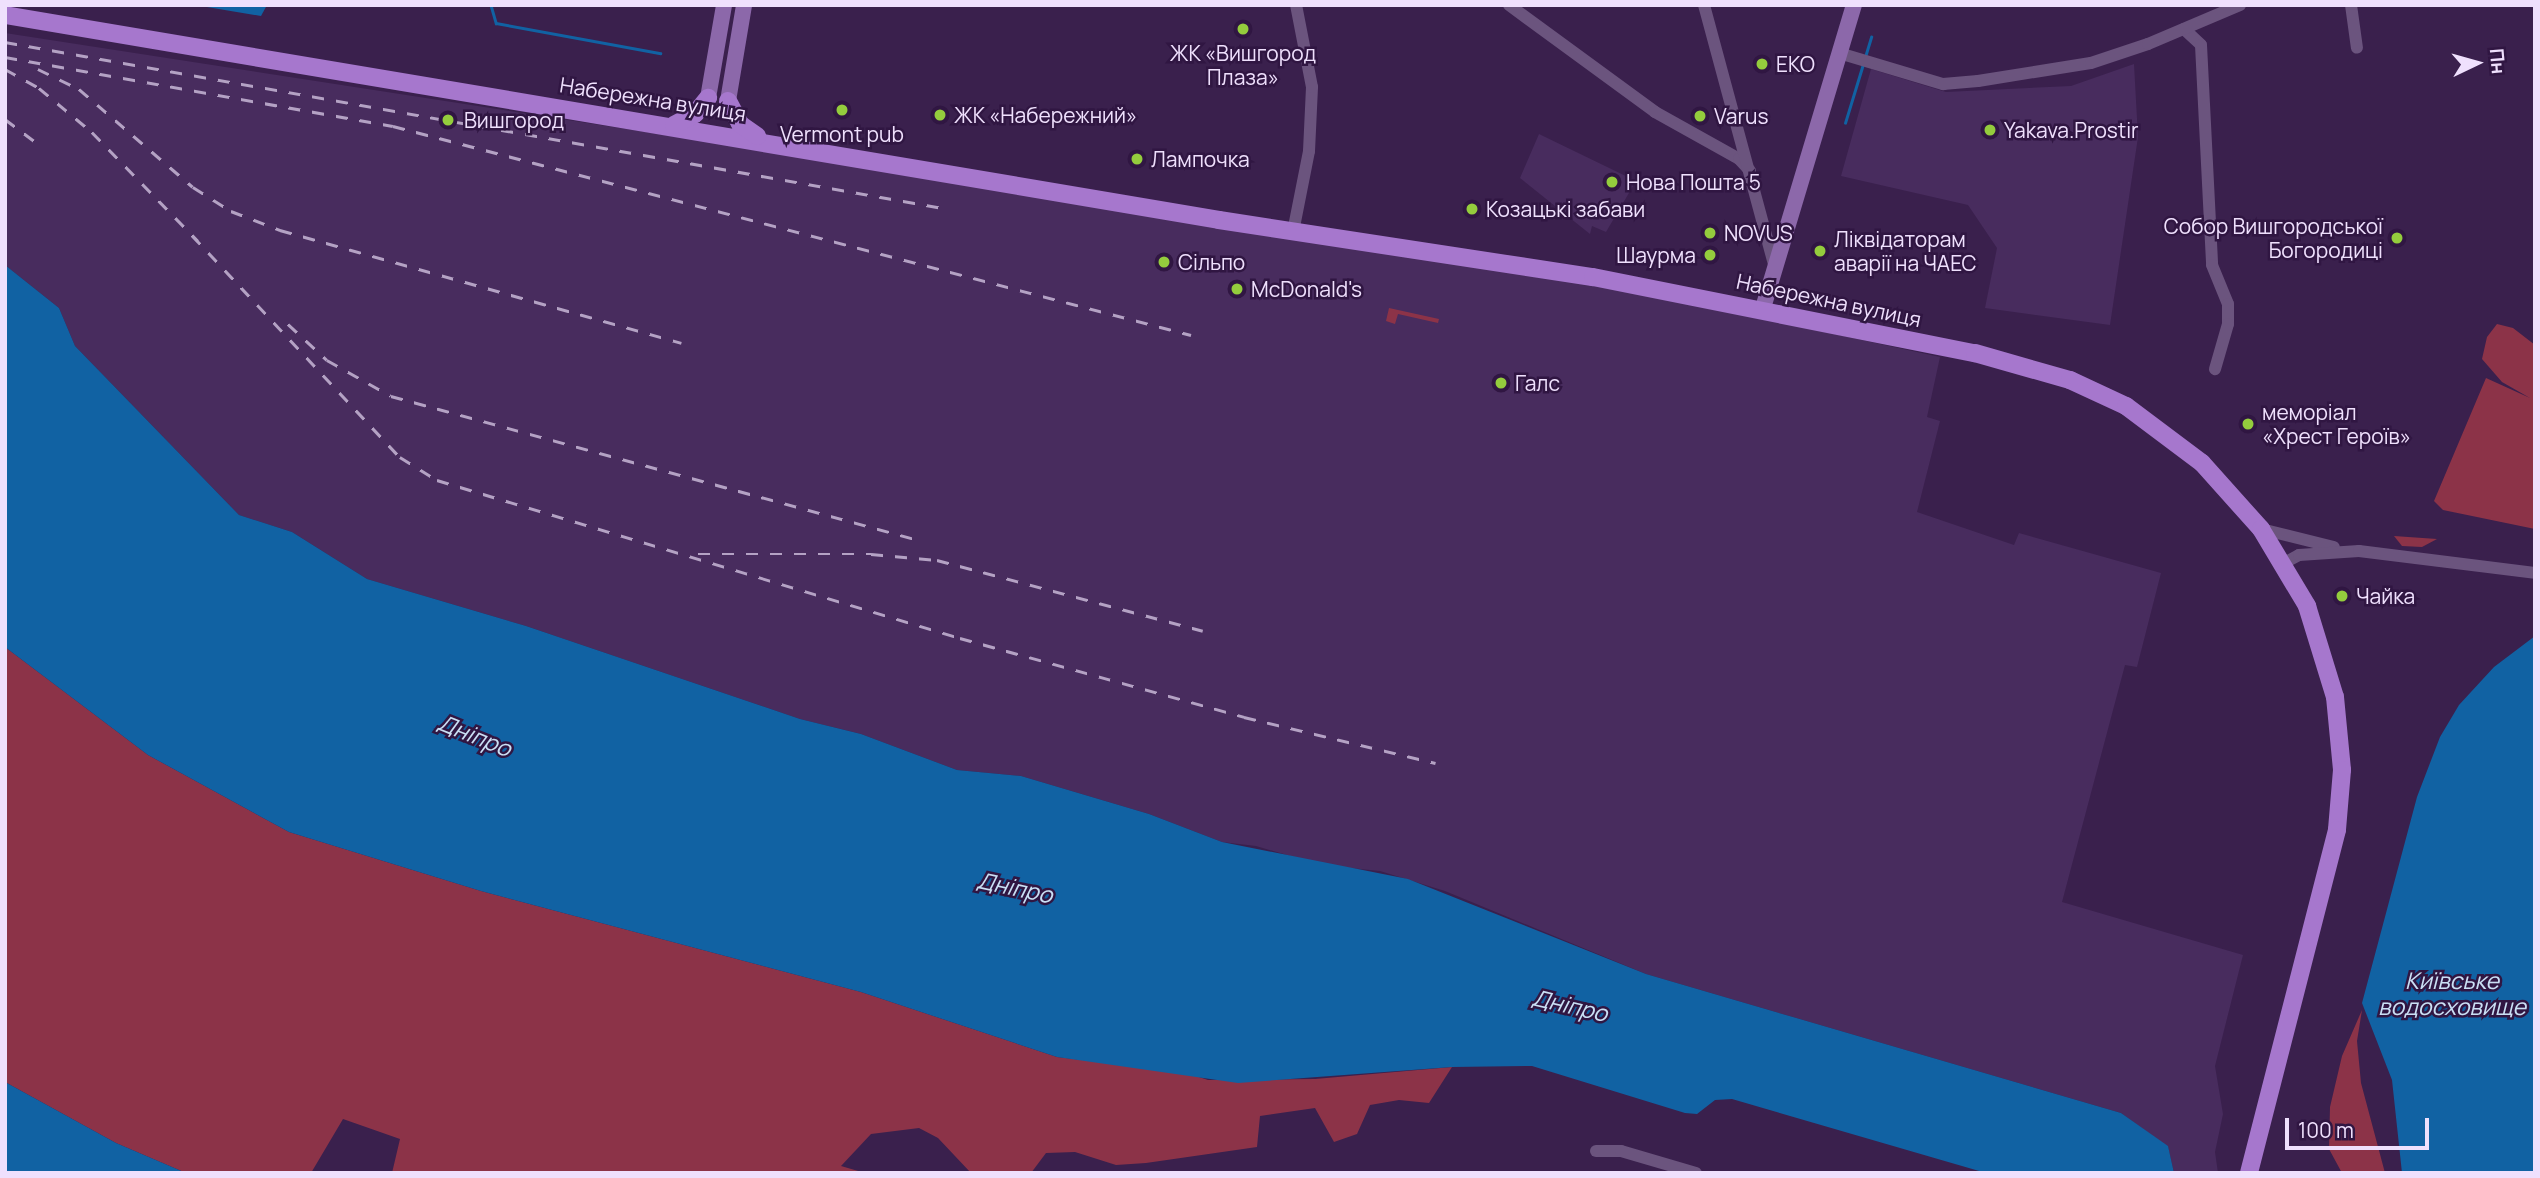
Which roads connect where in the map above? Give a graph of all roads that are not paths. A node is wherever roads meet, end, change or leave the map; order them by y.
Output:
1 (724, 5) edge
2 (744, 5) edge
3 (1296, 5) edge
4 (1509, 5) edge
5 (1704, 5) edge
6 (1854, 5) edge
7 (2240, 5) edge
8 (2351, 5) edge
9 (5, 15) edge
10 (2184, 29) junction
11 (719, 37) junction
12 (738, 40) junction
13 (2357, 48) dead end
14 (1839, 52) junction
15 (708, 98) junction
16 (729, 101) junction
17 (674, 125) junction
18 (715, 132) junction
19 (763, 140) junction
20 (1750, 171) junction
21 (1293, 232) junction
22 (1774, 265) junction
23 (1763, 308) junction
24 (2214, 369) dead end
25 (2261, 529) junction
26 (2358, 551) junction
27 (2284, 563) junction
28 (2535, 573) edge
29 (1596, 1152) dead end
30 (1696, 1173) edge
31 (2249, 1173) edge

1 - 11 main road
2 - 12 main road
3 - 21 street
4 - 20 street
5 - 20 street
6 - 14 main road
7 - 10 street
8 - 13 street
9 - 17 main road, Набережна вулиця
10 - 14 street
10 - 24 street
11 - 12 main road
11 - 15 main road
12 - 16 main road
14 - 22 main road
15 - 17 main road
15 - 18 main road
16 - 18 main road
16 - 19 main road
17 - 18 main road, Набережна вулиця
18 - 19 main road, Набережна вулиця
19 - 21 main road, Набережна вулиця
20 - 22 street
21 - 23 main road, Набережна вулиця
22 - 23 main road
23 - 25 main road, Набережна вулиця
25 - 26 street
25 - 27 main road, Набережна вулиця
26 - 27 street
26 - 28 street
27 - 31 main road, Набережна вулиця
29 - 30 street

